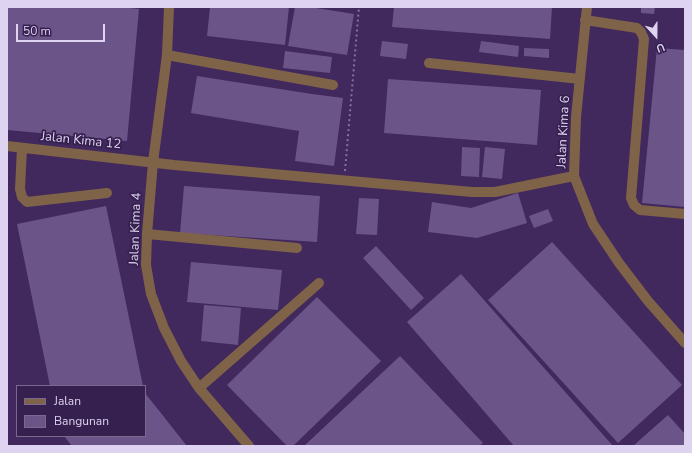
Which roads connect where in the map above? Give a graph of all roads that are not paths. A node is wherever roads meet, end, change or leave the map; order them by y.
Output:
1 (169, 7) edge
2 (587, 7) edge
3 (586, 20) junction
4 (167, 56) junction
5 (429, 64) dead end
6 (580, 79) junction
7 (333, 85) dead end
8 (7, 146) edge
9 (22, 148) junction
10 (153, 162) junction
11 (574, 176) junction
12 (108, 193) dead end
13 (685, 214) edge
14 (147, 234) junction
15 (297, 248) dead end
16 (319, 283) dead end
17 (685, 343) edge
18 (198, 388) junction
19 (249, 446) edge

1 - 4 street, Jalan Kima 4
2 - 3 street, Jalan Kima 6
3 - 6 street, Jalan Kima 6
3 - 13 street
4 - 7 street
4 - 10 street, Jalan Kima 4
5 - 6 street
6 - 11 street, Jalan Kima 6
8 - 9 street, Jalan Kima 12
9 - 10 street, Jalan Kima 12
9 - 12 street
10 - 11 street, Jalan Kima 12
10 - 14 street, Jalan Kima 4
11 - 17 street, Jalan Kima 6
14 - 15 street
14 - 18 street, Jalan Kima 4
16 - 18 street
18 - 19 street, Jalan Kima 4

